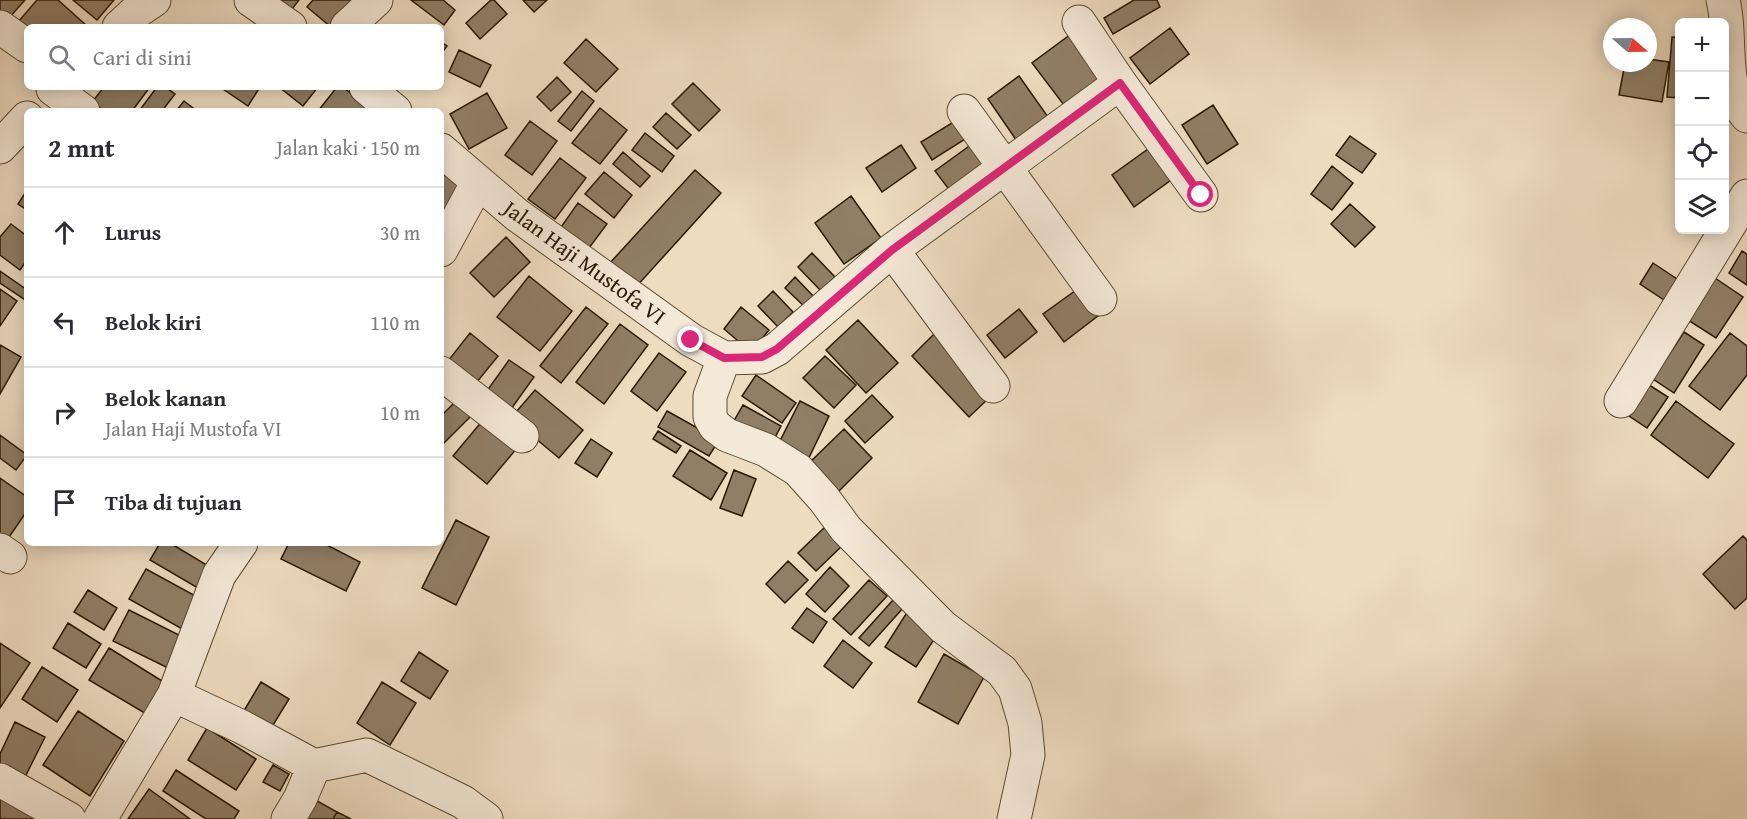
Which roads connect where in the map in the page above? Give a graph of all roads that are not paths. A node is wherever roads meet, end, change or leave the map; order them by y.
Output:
1 (154, 0) edge
2 (251, 0) edge
3 (376, 0) edge
4 (1723, 0) edge
5 (1079, 22) dead end
6 (122, 24) edge
7 (286, 24) edge
8 (350, 24) edge
9 (0, 27) edge
10 (24, 44) edge
11 (1120, 83) junction
12 (370, 90) edge
13 (47, 96) edge
14 (76, 108) edge
15 (391, 108) edge
16 (964, 111) dead end
17 (1747, 116) edge
18 (444, 153) edge
19 (1004, 168) junction
20 (478, 182) junction
21 (1201, 195) dead end
22 (1747, 196) edge
23 (444, 244) edge
24 (892, 250) junction
25 (1100, 299) dead end
26 (724, 358) junction
27 (444, 375) edge
28 (993, 386) dead end
29 (1621, 401) dead end
30 (522, 436) dead end
31 (239, 546) edge
32 (174, 695) junction
33 (314, 766) junction
34 (0, 780) edge
35 (69, 819) edge
36 (100, 819) edge
37 (288, 819) edge
38 (486, 819) edge
39 (1014, 819) edge

1 - 6 street
2 - 7 street
3 - 8 street
4 - 17 street
5 - 11 street
9 - 10 street
11 - 19 street
11 - 21 street
12 - 15 street
13 - 14 street
16 - 19 street
18 - 20 street, Jalan Haji Mustofa VI
19 - 24 street
19 - 25 street
20 - 23 street
20 - 26 street, Jalan Haji Mustofa VI
22 - 29 street
24 - 26 street
24 - 28 street
26 - 39 street
27 - 30 street
31 - 32 street
32 - 33 street
32 - 36 street
33 - 37 street
33 - 38 street
34 - 35 street

